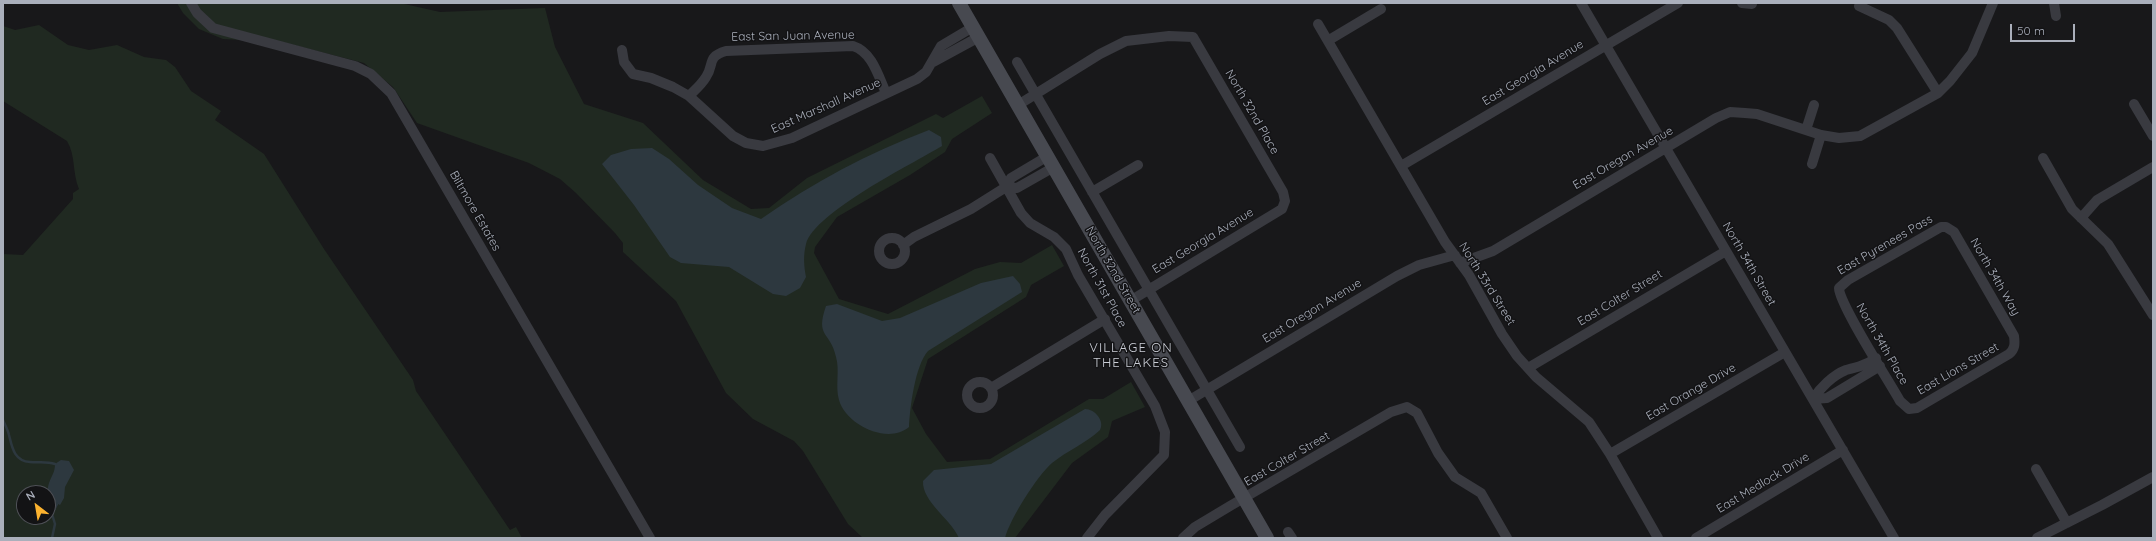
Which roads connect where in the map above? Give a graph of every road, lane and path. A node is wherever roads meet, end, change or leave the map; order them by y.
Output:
1 (191, 3) edge
2 (959, 3) edge
3 (1581, 3) edge
4 (1678, 3) edge
5 (1994, 3) edge
6 (2054, 3) edge
7 (1859, 6) dead end
8 (1381, 9) dead end
9 (2056, 16) dead end
10 (1318, 24) dead end
11 (976, 32) junction
12 (1329, 40) junction
13 (1606, 44) junction
14 (622, 50) dead end
15 (1017, 62) dead end
16 (886, 93) junction
17 (1938, 93) junction
18 (1036, 94) junction
19 (689, 96) junction
20 (2134, 104) dead end
21 (1018, 105) junction
22 (1814, 105) dead end
23 (1806, 130) junction
24 (1821, 135) junction
25 (2153, 136) edge
26 (1667, 148) junction
27 (990, 158) dead end
28 (2043, 158) dead end
29 (1051, 162) junction
30 (1812, 164) dead end
31 (1138, 165) dead end
32 (1401, 166) junction
33 (2153, 167) edge
34 (1021, 172) junction
35 (1026, 183) junction
36 (1006, 187) junction
37 (1092, 192) junction
38 (1285, 201) joint
39 (2081, 218) junction
40 (1946, 227) joint
41 (903, 245) dead end
42 (1726, 251) junction
43 (1457, 259) junction
44 (1839, 288) joint
45 (1148, 289) junction
46 (1130, 301) junction
47 (2153, 314) edge
48 (1105, 320) junction
49 (2015, 344) joint
50 (1785, 352) junction
51 (1878, 362) junction
52 (1528, 368) junction
53 (1838, 375) junction
54 (1845, 387) junction
55 (991, 388) dead end
56 (1207, 390) junction
57 (1813, 399) junction
58 (1188, 401) junction
59 (1909, 409) joint
60 (1240, 447) dead end
61 (1843, 450) junction
62 (1610, 454) junction
63 (2036, 469) dead end
64 (2153, 477) edge
65 (1244, 498) junction
66 (2067, 523) junction
67 (650, 538) edge
68 (1087, 538) edge
69 (1183, 538) edge
70 (1267, 538) edge
71 (1506, 538) edge
72 (1658, 538) edge
73 (1696, 538) edge
74 (1894, 538) edge
75 (2037, 538) edge

1 - 67 street, Biltmore Estates
2 - 11 main road, North 32nd Street
3 - 13 street, North 34th Street
4 - 13 street, East Georgia Avenue
5 - 17 street, East Oregon Avenue
6 - 9 street
7 - 17 street
8 - 12 street
10 - 12 street, North 33rd Street
11 - 16 street, East Marshall Avenue
11 - 21 main road, North 32nd Street
12 - 32 street, North 33rd Street
13 - 26 street, North 34th Street
13 - 32 street, East Georgia Avenue
14 - 19 street
15 - 18 street, North 32nd Street
16 - 19 street, East Marshall Avenue
16 - 19 street, East San Juan Avenue
17 - 24 street, East Oregon Avenue
18 - 21 street
18 - 37 street, North 32nd Street
18 - 38 street, North 32nd Place
20 - 25 street
21 - 29 main road, North 32nd Street
22 - 23 street
23 - 24 street, East Oregon Avenue
23 - 26 street, East Oregon Avenue
24 - 30 street
26 - 42 street, North 34th Street
26 - 43 street, East Oregon Avenue
27 - 36 street, North 31st Place
28 - 39 street
29 - 34 street
29 - 35 street
29 - 46 main road, North 32nd Street
31 - 37 street
32 - 43 street, North 33rd Street
33 - 39 street
34 - 35 street
34 - 36 street
35 - 36 street
36 - 41 street
36 - 48 street, North 31st Place
37 - 45 street, North 32nd Street
38 - 45 street, East Georgia Avenue
39 - 47 street
40 - 44 street, East Pyrenees Pass
40 - 49 street, North 34th Way
42 - 50 street, North 34th Street
42 - 52 street, East Colter Street
43 - 52 street, North 33rd Street
43 - 56 street, East Oregon Avenue
44 - 51 street, North 34th Place
45 - 46 street, East Georgia Avenue
45 - 56 street, North 32nd Street
46 - 58 main road, North 32nd Street
48 - 55 street
48 - 68 street, North 31st Place
49 - 59 street, East Lions Street
50 - 57 street, North 34th Street
50 - 62 street, East Orange Drive
51 - 53 street
51 - 54 street
51 - 59 street, North 34th Place
52 - 62 street, North 33rd Street
53 - 54 street
53 - 57 street
54 - 57 street
56 - 58 street, East Oregon Avenue
56 - 60 street, North 32nd Street
57 - 61 street, North 34th Street
58 - 65 main road, North 32nd Street
61 - 73 street, East Medlock Drive
61 - 74 street, North 34th Street
62 - 72 street, North 33rd Street
63 - 66 street
64 - 66 street
65 - 69 street, East Colter Street
65 - 70 main road, North 32nd Street
65 - 71 street, East Colter Street
66 - 75 street

